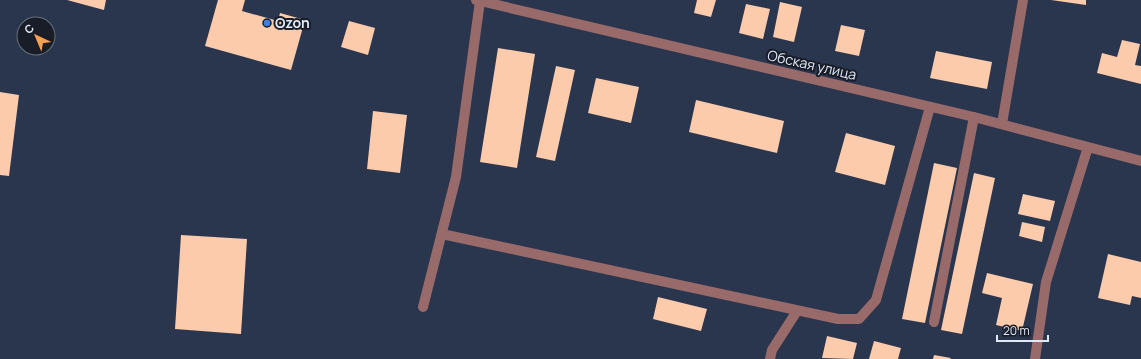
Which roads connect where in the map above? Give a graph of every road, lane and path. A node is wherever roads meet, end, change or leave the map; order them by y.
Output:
1 (478, 0) edge
2 (1023, 0) edge
3 (930, 107) junction
4 (974, 117) junction
5 (1002, 124) junction
6 (1088, 147) junction
7 (1141, 161) edge
8 (442, 234) junction
9 (423, 307) dead end
10 (797, 311) junction
11 (934, 322) dead end
12 (770, 359) edge
13 (1035, 359) edge

1 - 3 street, Обская улица
1 - 8 street
2 - 5 street
3 - 4 street, Обская улица
3 - 10 street
4 - 5 street, Обская улица
4 - 11 street
5 - 6 street, Обская улица
6 - 7 street, Обская улица
6 - 13 street
8 - 9 street
8 - 10 street
10 - 12 street

